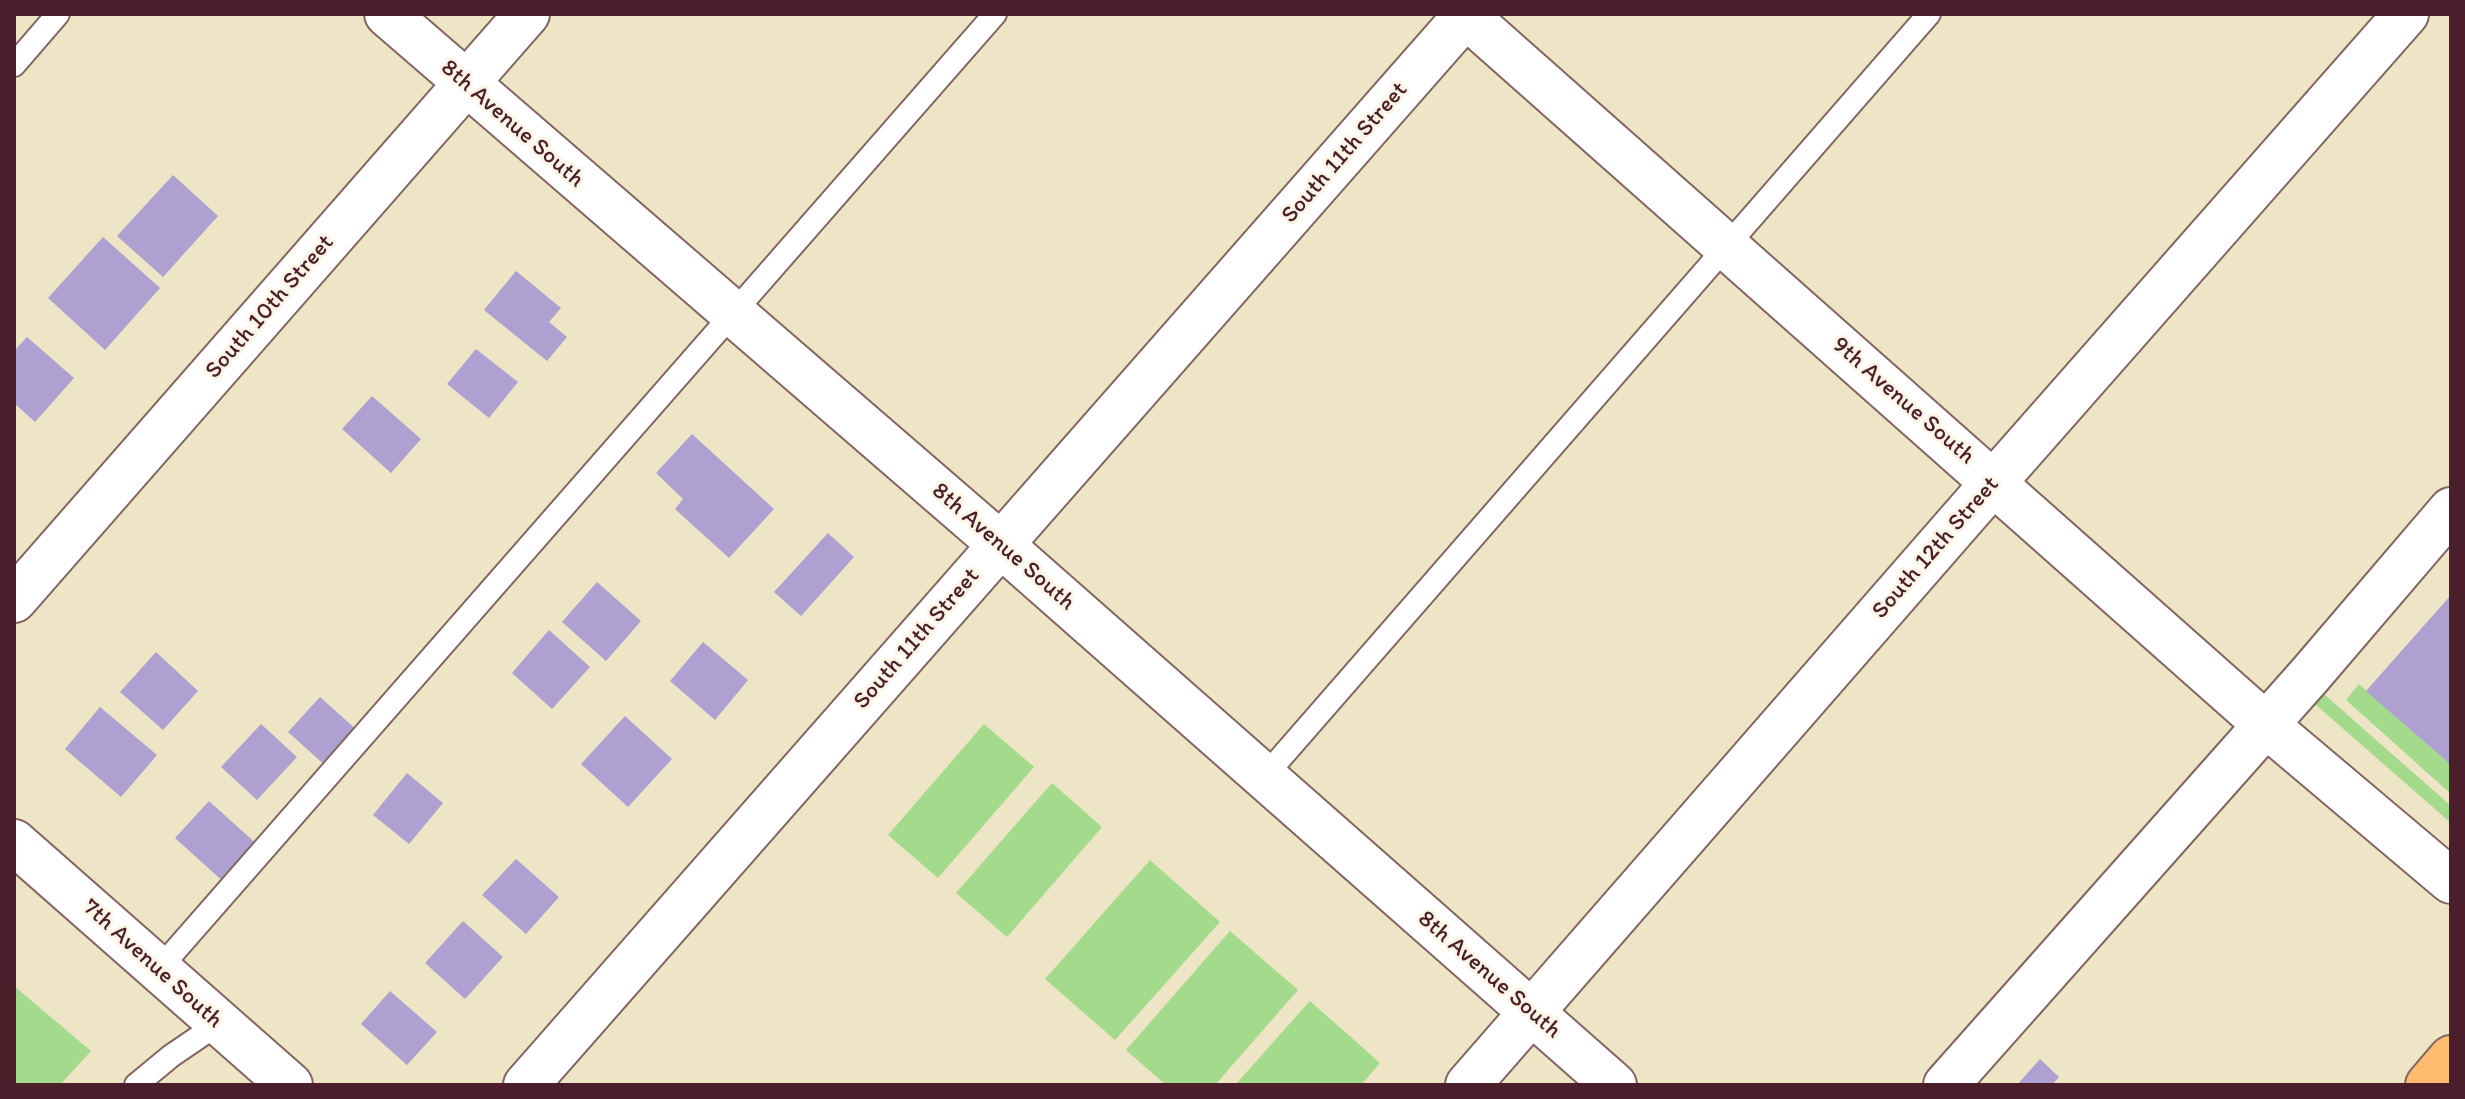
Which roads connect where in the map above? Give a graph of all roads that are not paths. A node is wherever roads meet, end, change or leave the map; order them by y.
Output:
1 (58, 14) edge
2 (387, 14) edge
3 (527, 14) edge
4 (995, 14) edge
5 (1929, 14) edge
6 (2406, 14) edge
7 (1466, 15) edge
8 (14, 65) edge
9 (466, 84) junction
10 (1726, 245) junction
11 (734, 315) junction
12 (1994, 482) junction
13 (2451, 510) edge
14 (1000, 544) junction
15 (14, 600) edge
16 (2265, 724) junction
17 (1264, 777) junction
18 (14, 842) edge
19 (2451, 881) edge
20 (159, 969) junction
21 (1532, 1013) junction
22 (218, 1024) junction
23 (2451, 1058) edge
24 (136, 1085) edge
25 (290, 1085) edge
26 (526, 1085) edge
27 (1468, 1085) edge
28 (1614, 1085) edge
29 (1946, 1085) edge
30 (2428, 1085) edge

1 - 8 lane
2 - 9 street, 8th Avenue South
3 - 9 street, South 10th Street
4 - 11 lane
5 - 10 lane
6 - 12 street, South 12th Street
7 - 10 street, 9th Avenue South
7 - 14 street, South 11th Street
9 - 11 street, 8th Avenue South
9 - 15 street, South 10th Street
10 - 12 street, 9th Avenue South
10 - 17 lane
11 - 14 street, 8th Avenue South
11 - 20 lane
12 - 16 street, 9th Avenue South
12 - 21 street, South 12th Street
13 - 16 street
14 - 17 street, 8th Avenue South
14 - 26 street, South 11th Street
16 - 19 street, 9th Avenue South
16 - 29 street
17 - 21 street, 8th Avenue South
18 - 20 street, 7th Avenue South
20 - 22 street, 7th Avenue South
21 - 27 street, South 12th Street
21 - 28 street, 8th Avenue South
22 - 24 lane
22 - 25 street, 7th Avenue South
23 - 30 main road

